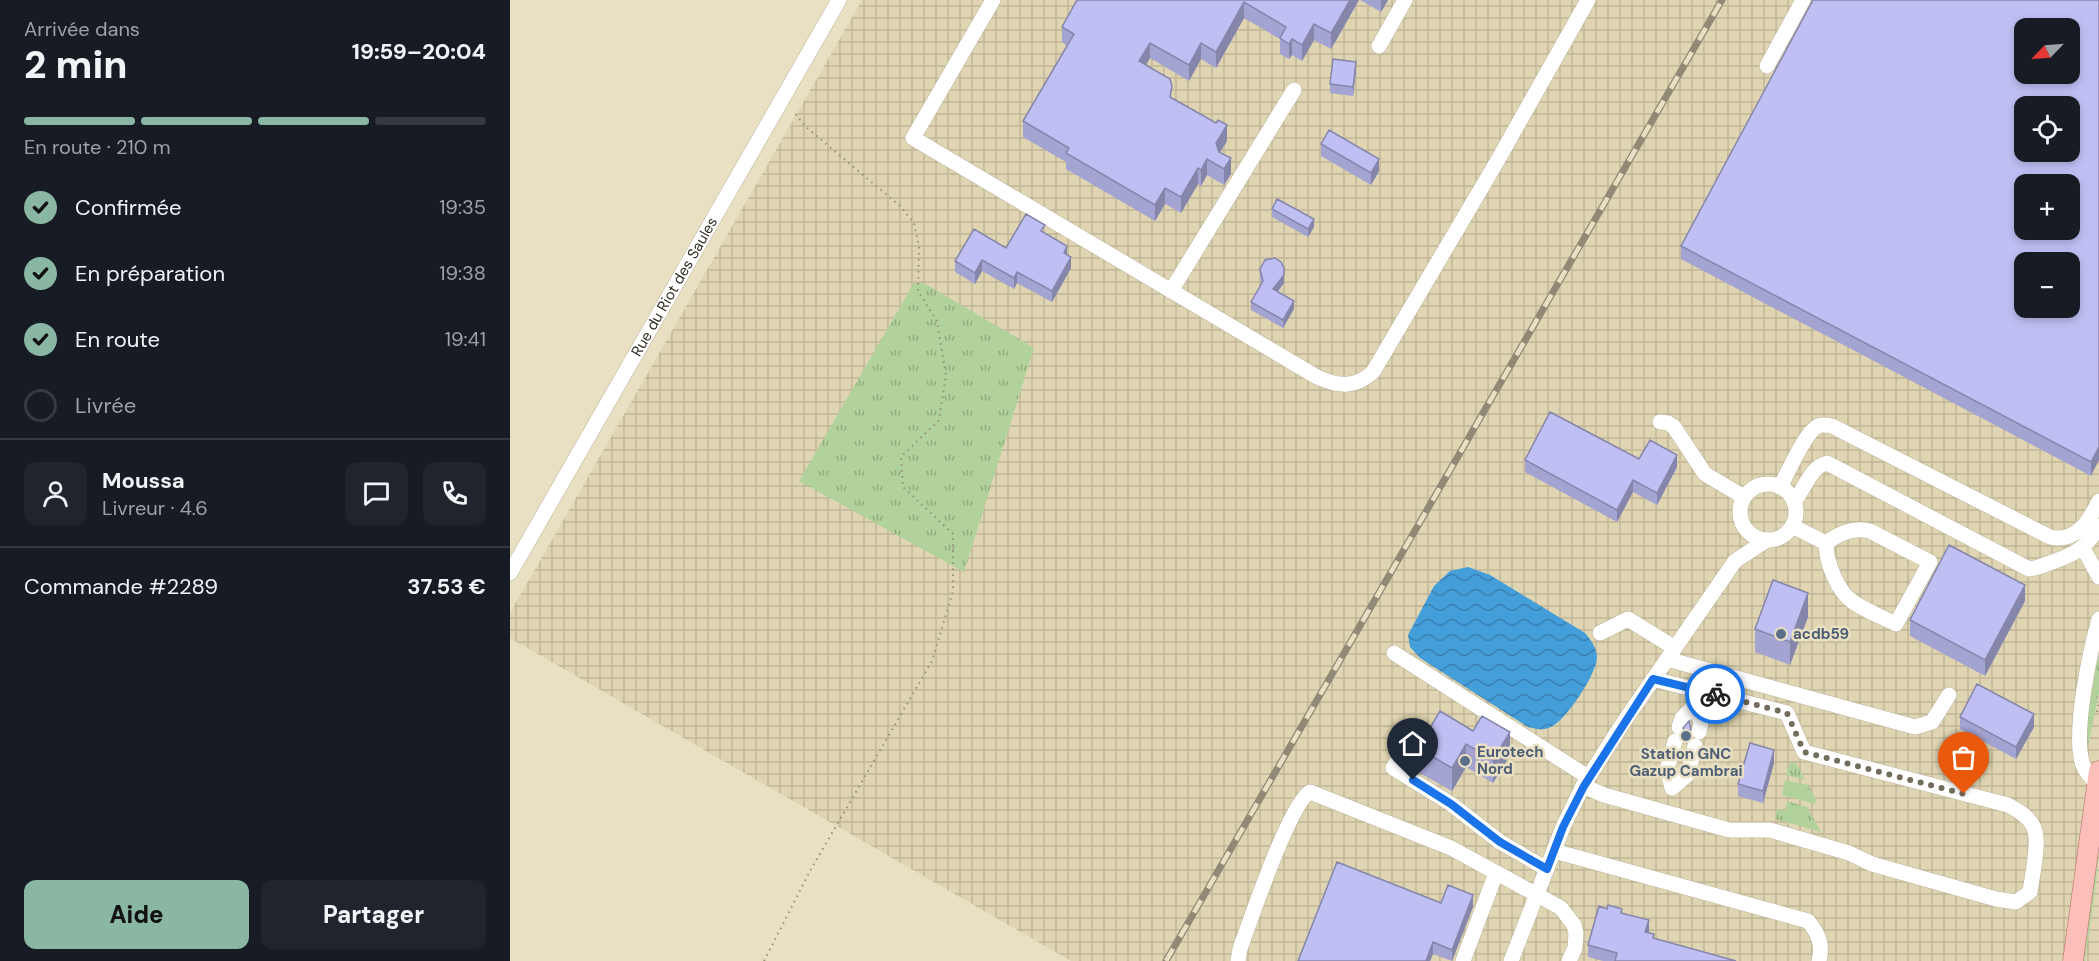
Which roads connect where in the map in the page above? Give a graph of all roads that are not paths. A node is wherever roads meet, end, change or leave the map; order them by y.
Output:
1 (839, 0) edge
2 (993, 0) edge
3 (1405, 0) edge
4 (1588, 0) edge
5 (1803, 0) edge
6 (1379, 46) dead end
7 (1767, 66) dead end
8 (1294, 90) dead end
9 (1171, 291) junction
10 (1660, 422) dead end
11 (1780, 487) junction
12 (1744, 497) junction
13 (2099, 501) edge
14 (1794, 502) junction
15 (1742, 521) junction
16 (1792, 526) junction
17 (2099, 526) edge
18 (1767, 540) junction
19 (1826, 543) junction
20 (2083, 548) junction
21 (1735, 561) junction
22 (510, 573) edge
23 (2099, 577) edge
24 (2099, 620) edge
25 (1600, 633) dead end
26 (1394, 653) dead end
27 (1671, 654) junction
28 (1653, 679) junction
29 (1948, 695) dead end
30 (1697, 697) junction
31 (1404, 750) dead end
32 (2098, 777) edge
33 (1586, 782) junction
34 (1663, 813) junction
35 (1554, 851) junction
36 (1547, 869) junction
37 (1496, 873) junction
38 (1536, 896) junction
39 (1238, 961) edge
40 (1463, 961) edge
41 (1511, 961) edge
42 (1569, 961) edge
43 (1818, 961) edge
44 (2073, 961) edge

1 - 22 street, Rue du Riot des Saules
2 - 9 street
3 - 6 street
4 - 9 street
5 - 7 street
8 - 9 street
10 - 12 street
11 - 12 street
11 - 13 street
11 - 14 street
12 - 15 street
14 - 16 street
14 - 20 street
15 - 18 street
15 - 21 street
16 - 18 street
16 - 19 street
17 - 20 street
18 - 21 street
19 - 19 street
20 - 23 street
21 - 27 street
24 - 32 street
25 - 27 street
26 - 33 street
27 - 28 street
27 - 29 street
28 - 30 street
28 - 33 street
30 - 34 street
30 - 34 street
31 - 36 street
32 - 44 main road
33 - 34 street
33 - 35 street
35 - 36 street
35 - 43 street
36 - 38 street
37 - 38 street
37 - 39 street
37 - 40 street
38 - 41 street
38 - 42 street

